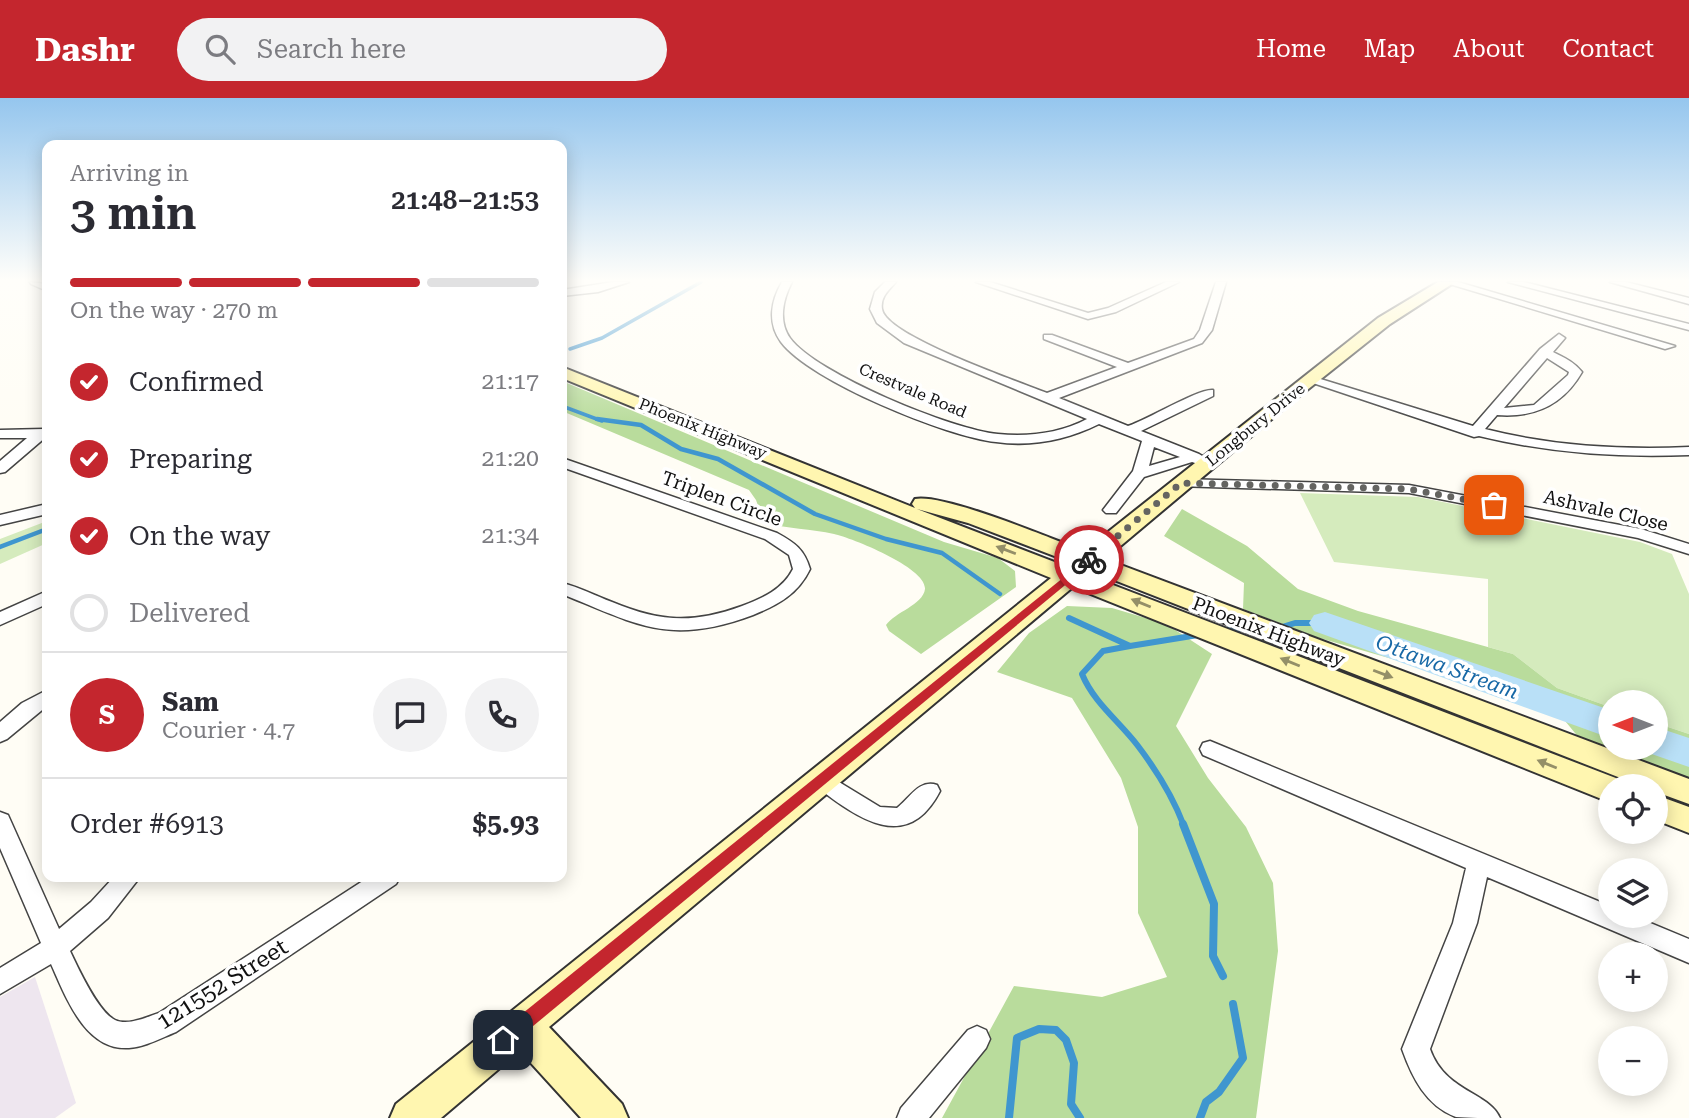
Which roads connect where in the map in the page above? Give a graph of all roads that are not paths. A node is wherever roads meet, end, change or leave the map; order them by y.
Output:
1 (782, 330) edge
2 (890, 330) edge
3 (1205, 330) edge
4 (1373, 330) edge
5 (1612, 330) edge
6 (1048, 337) dead end
7 (1559, 338) dead end
8 (1669, 346) dead end
9 (1544, 352) junction
10 (1127, 367) junction
11 (567, 374) edge
12 (1310, 380) junction
13 (1208, 393) dead end
14 (1049, 397) junction
15 (1493, 411) junction
16 (1100, 418) junction
17 (1130, 430) junction
18 (42, 433) edge
19 (1474, 433) junction
20 (0, 434) edge
21 (42, 434) edge
22 (1150, 438) junction
23 (1689, 451) edge
24 (1200, 460) junction
25 (567, 464) edge
26 (0, 469) edge
27 (1138, 474) junction
28 (1181, 483) junction
29 (42, 510) edge
30 (1111, 510) dead end
31 (0, 520) edge
32 (1125, 529) junction
33 (1688, 551) edge
34 (1079, 568) junction
35 (1155, 588) junction
36 (567, 590) edge
37 (42, 599) edge
38 (0, 619) edge
39 (42, 699) edge
40 (0, 734) edge
41 (1210, 748) dead end
42 (821, 779) junction
43 (1598, 784) edge
44 (929, 791) dead end
45 (1689, 792) edge
46 (1668, 812) edge
47 (1689, 820) edge
48 (0, 821) edge
49 (1479, 862) junction
50 (124, 882) edge
51 (380, 882) edge
52 (56, 949) junction
53 (1689, 951) edge
54 (0, 982) edge
55 (521, 1025) junction
56 (977, 1039) dead end
57 (411, 1118) edge
58 (608, 1118) edge
59 (911, 1118) edge
60 (1486, 1118) edge

1 - 16 street, Crestvale Road
2 - 14 street
3 - 10 street
4 - 12 main road, Longbury Drive
5 - 8 street
6 - 10 street
7 - 9 street
9 - 15 street
9 - 15 street
10 - 14 street
11 - 34 main road, Phoenix Highway
12 - 19 street
12 - 24 main road, Longbury Drive
13 - 17 street
14 - 16 street
15 - 19 street
16 - 17 street
17 - 22 street
18 - 20 street
19 - 23 street
21 - 26 street
22 - 24 street
22 - 27 street
24 - 27 street
24 - 28 main road, Longbury Drive
25 - 36 street, Triplen Circle
27 - 30 street
28 - 32 main road, Longbury Drive
28 - 33 street, Ashvale Close
29 - 31 street
32 - 34 main road, Longbury Drive
32 - 35 main road
34 - 35 main road, Phoenix Highway
34 - 42 main road, Longbury Drive
43 -> 34 main road, Phoenix Highway
35 -> 45 main road, Phoenix Highway
37 - 38 street
39 - 40 street
41 - 49 street
42 - 44 street
42 - 55 main road, Longbury Drive
46 - 47 main road
48 - 52 street, 121552 Street
49 - 53 street
49 - 60 street
50 - 52 street
51 - 52 street, 121552 Street
52 - 54 street
55 - 57 main road, Longbury Drive
55 - 58 main road
56 - 59 street

